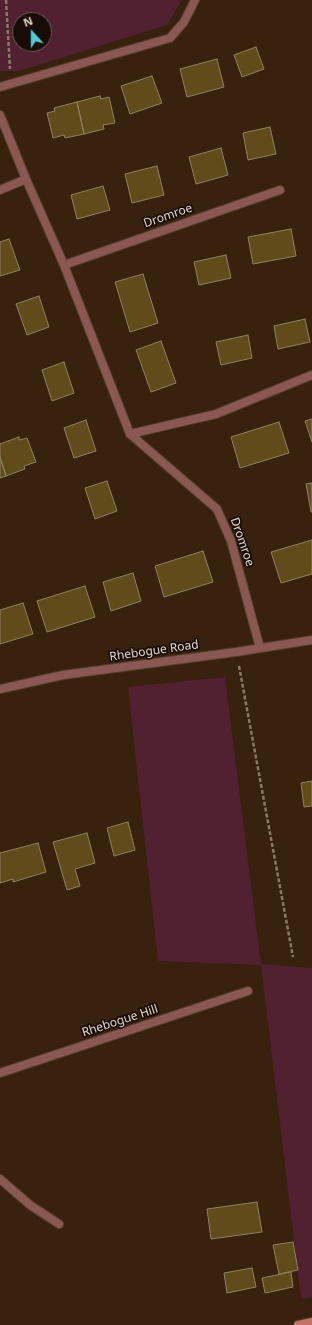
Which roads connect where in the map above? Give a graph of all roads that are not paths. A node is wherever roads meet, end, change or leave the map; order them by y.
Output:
1 (195, 0) edge
2 (0, 87) edge
3 (0, 115) edge
4 (26, 179) junction
5 (0, 190) edge
6 (280, 190) dead end
7 (64, 265) junction
8 (312, 375) edge
9 (130, 434) junction
10 (312, 640) edge
11 (260, 648) junction
12 (0, 690) edge
13 (248, 991) dead end
14 (0, 1073) edge
15 (0, 1179) edge
16 (59, 1224) dead end
17 (312, 1322) edge
18 (298, 1325) edge

1 - 2 street
3 - 4 street, Dromroe
4 - 5 street
4 - 7 street, Dromroe
6 - 7 street, Dromroe
7 - 9 street, Dromroe
8 - 9 street
9 - 11 street, Dromroe
10 - 11 street, Rhebogue Road
11 - 12 street, Rhebogue Road
13 - 14 street, Rhebogue Hill
15 - 16 street
17 - 18 main road

